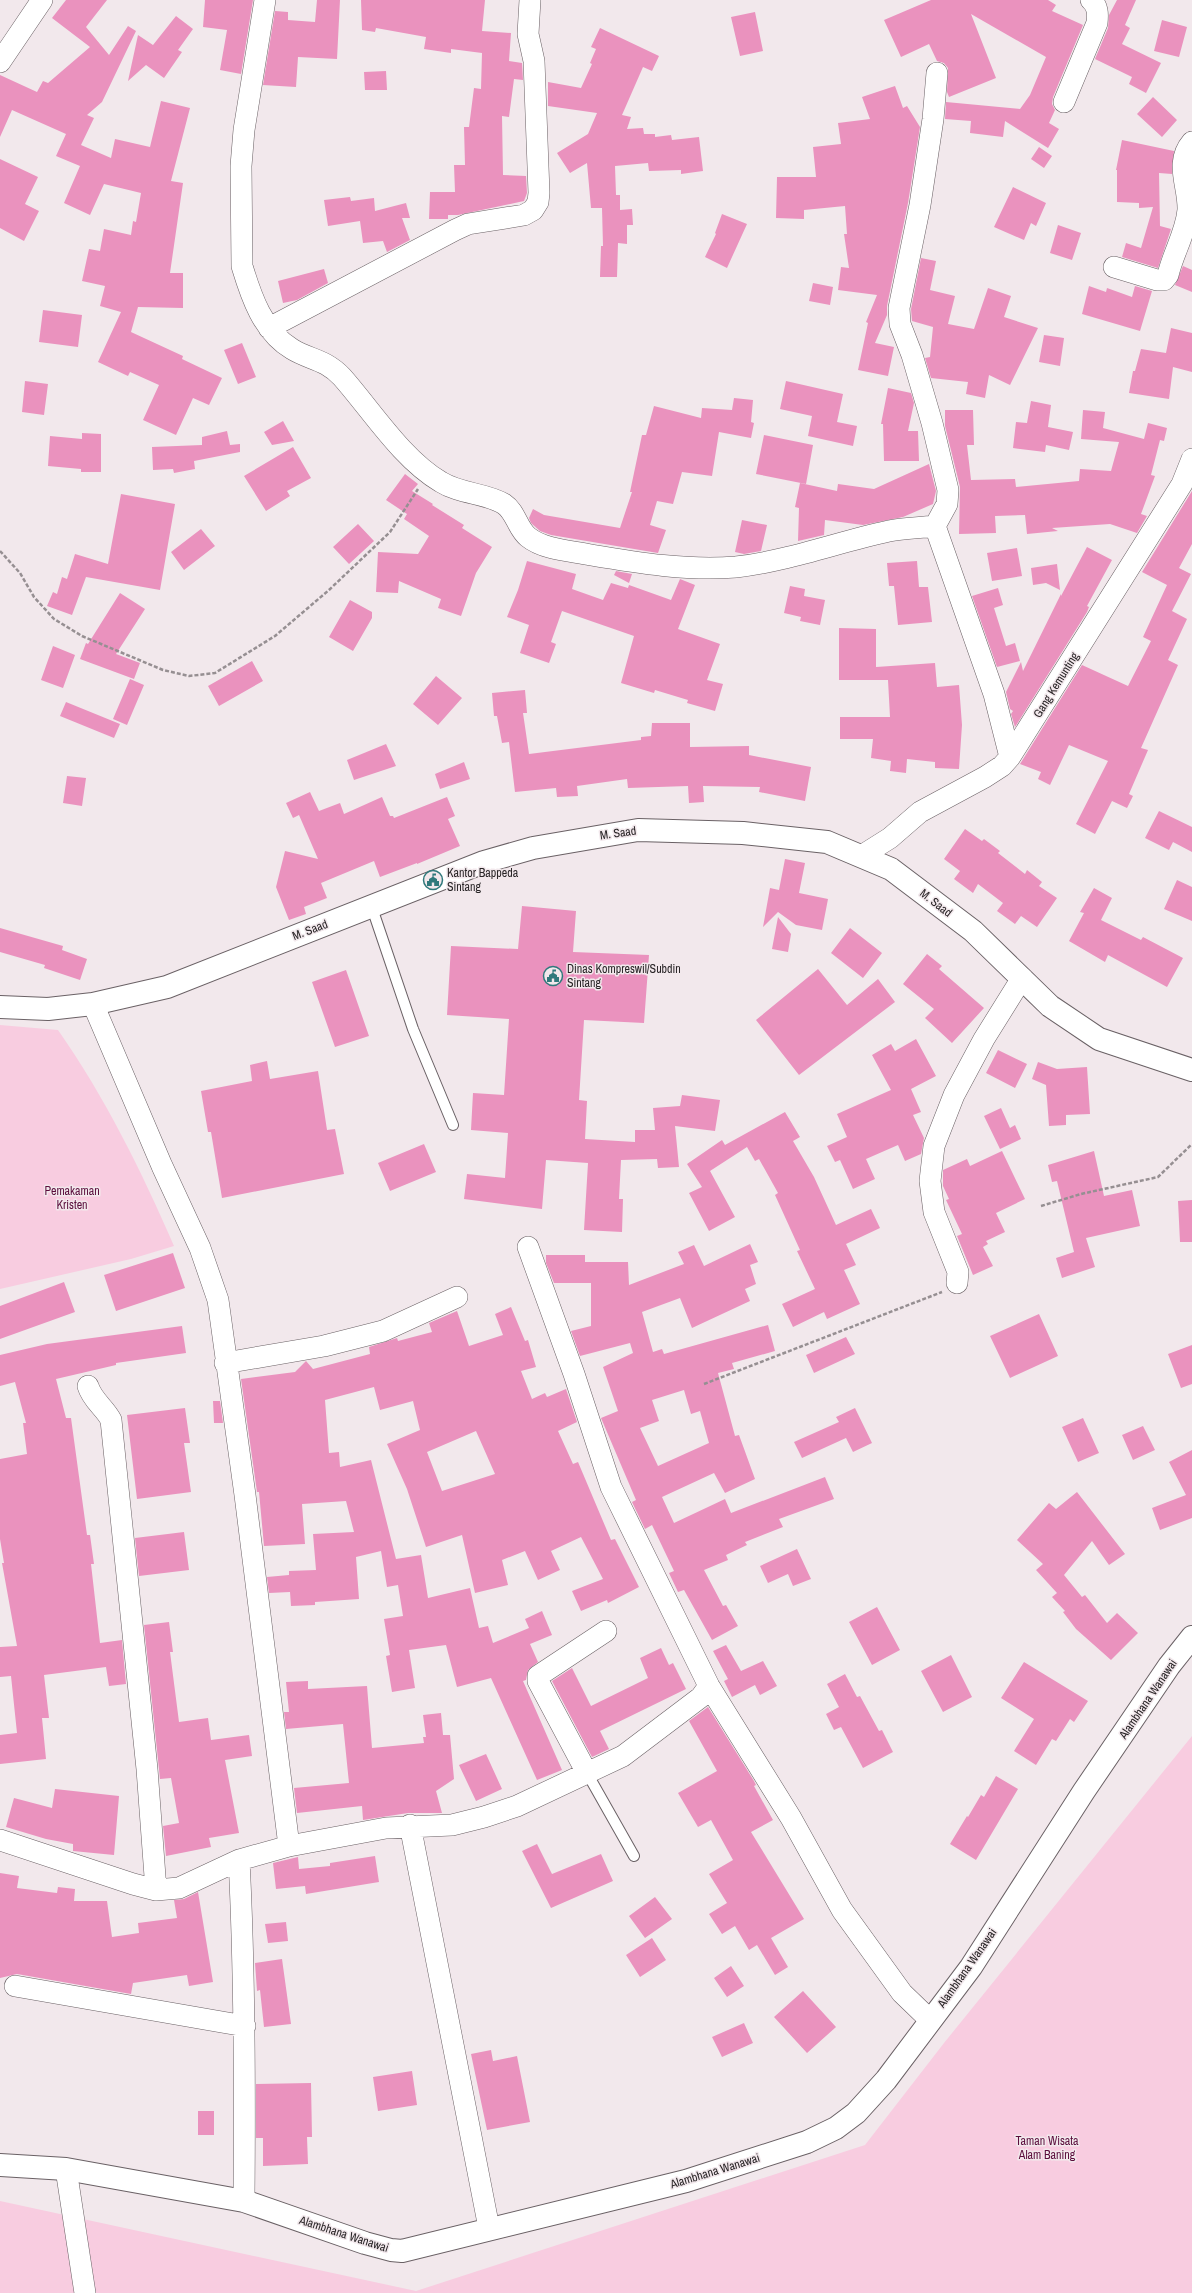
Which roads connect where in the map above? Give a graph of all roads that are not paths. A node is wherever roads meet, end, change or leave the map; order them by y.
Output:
1 (42, 0) edge
2 (265, 0) edge
3 (530, 0) edge
4 (1092, 0) edge
5 (0, 62) edge
6 (937, 73) dead end
7 (1064, 102) dead end
8 (1192, 142) edge
9 (1114, 267) dead end
10 (269, 328) junction
11 (1192, 459) edge
12 (935, 526) junction
13 (1010, 757) junction
14 (863, 856) junction
15 (371, 905) junction
16 (1022, 978) junction
17 (93, 1004) junction
18 (0, 1007) edge
19 (1192, 1070) edge
20 (453, 1125) dead end
21 (528, 1247) dead end
22 (957, 1283) road end
23 (457, 1297) dead end
24 (225, 1363) junction
25 (88, 1386) dead end
26 (606, 1631) dead end
27 (1192, 1637) edge
28 (709, 1686) junction
29 (587, 1773) junction
30 (410, 1825) junction
31 (0, 1840) edge
32 (289, 1846) junction
33 (634, 1856) dead end
34 (239, 1860) junction
35 (156, 1890) junction
36 (15, 1986) dead end
37 (930, 2020) junction
38 (245, 2026) junction
39 (0, 2165) edge
40 (66, 2169) junction
41 (244, 2201) junction
42 (489, 2228) junction
43 (86, 2293) edge

1 - 5 street
2 - 10 street
3 - 10 street
4 - 7 street
6 - 12 street
8 - 9 street
10 - 12 street
11 - 13 street, Gang Kemunting
12 - 13 street
13 - 14 street, Gang Kemunting
14 - 15 street, M. Saad
14 - 16 street, M. Saad
15 - 17 street, M. Saad
15 - 20 lane
16 - 19 street, M. Saad
16 - 22 street
17 - 18 street, M. Saad
17 - 24 street
21 - 28 street
23 - 24 street
24 - 32 street
25 - 35 street
26 - 29 street
27 - 37 street, Alambhana Wanawai
28 - 29 street
28 - 37 street
29 - 30 street
29 - 33 lane
30 - 32 street
30 - 42 street
31 - 35 street
32 - 34 street
34 - 35 street
34 - 38 street
36 - 38 street
37 - 42 street, Alambhana Wanawai
38 - 41 street
39 - 40 street, Alambhana Wanawai
40 - 41 street, Alambhana Wanawai
40 - 43 street
41 - 42 street, Alambhana Wanawai

